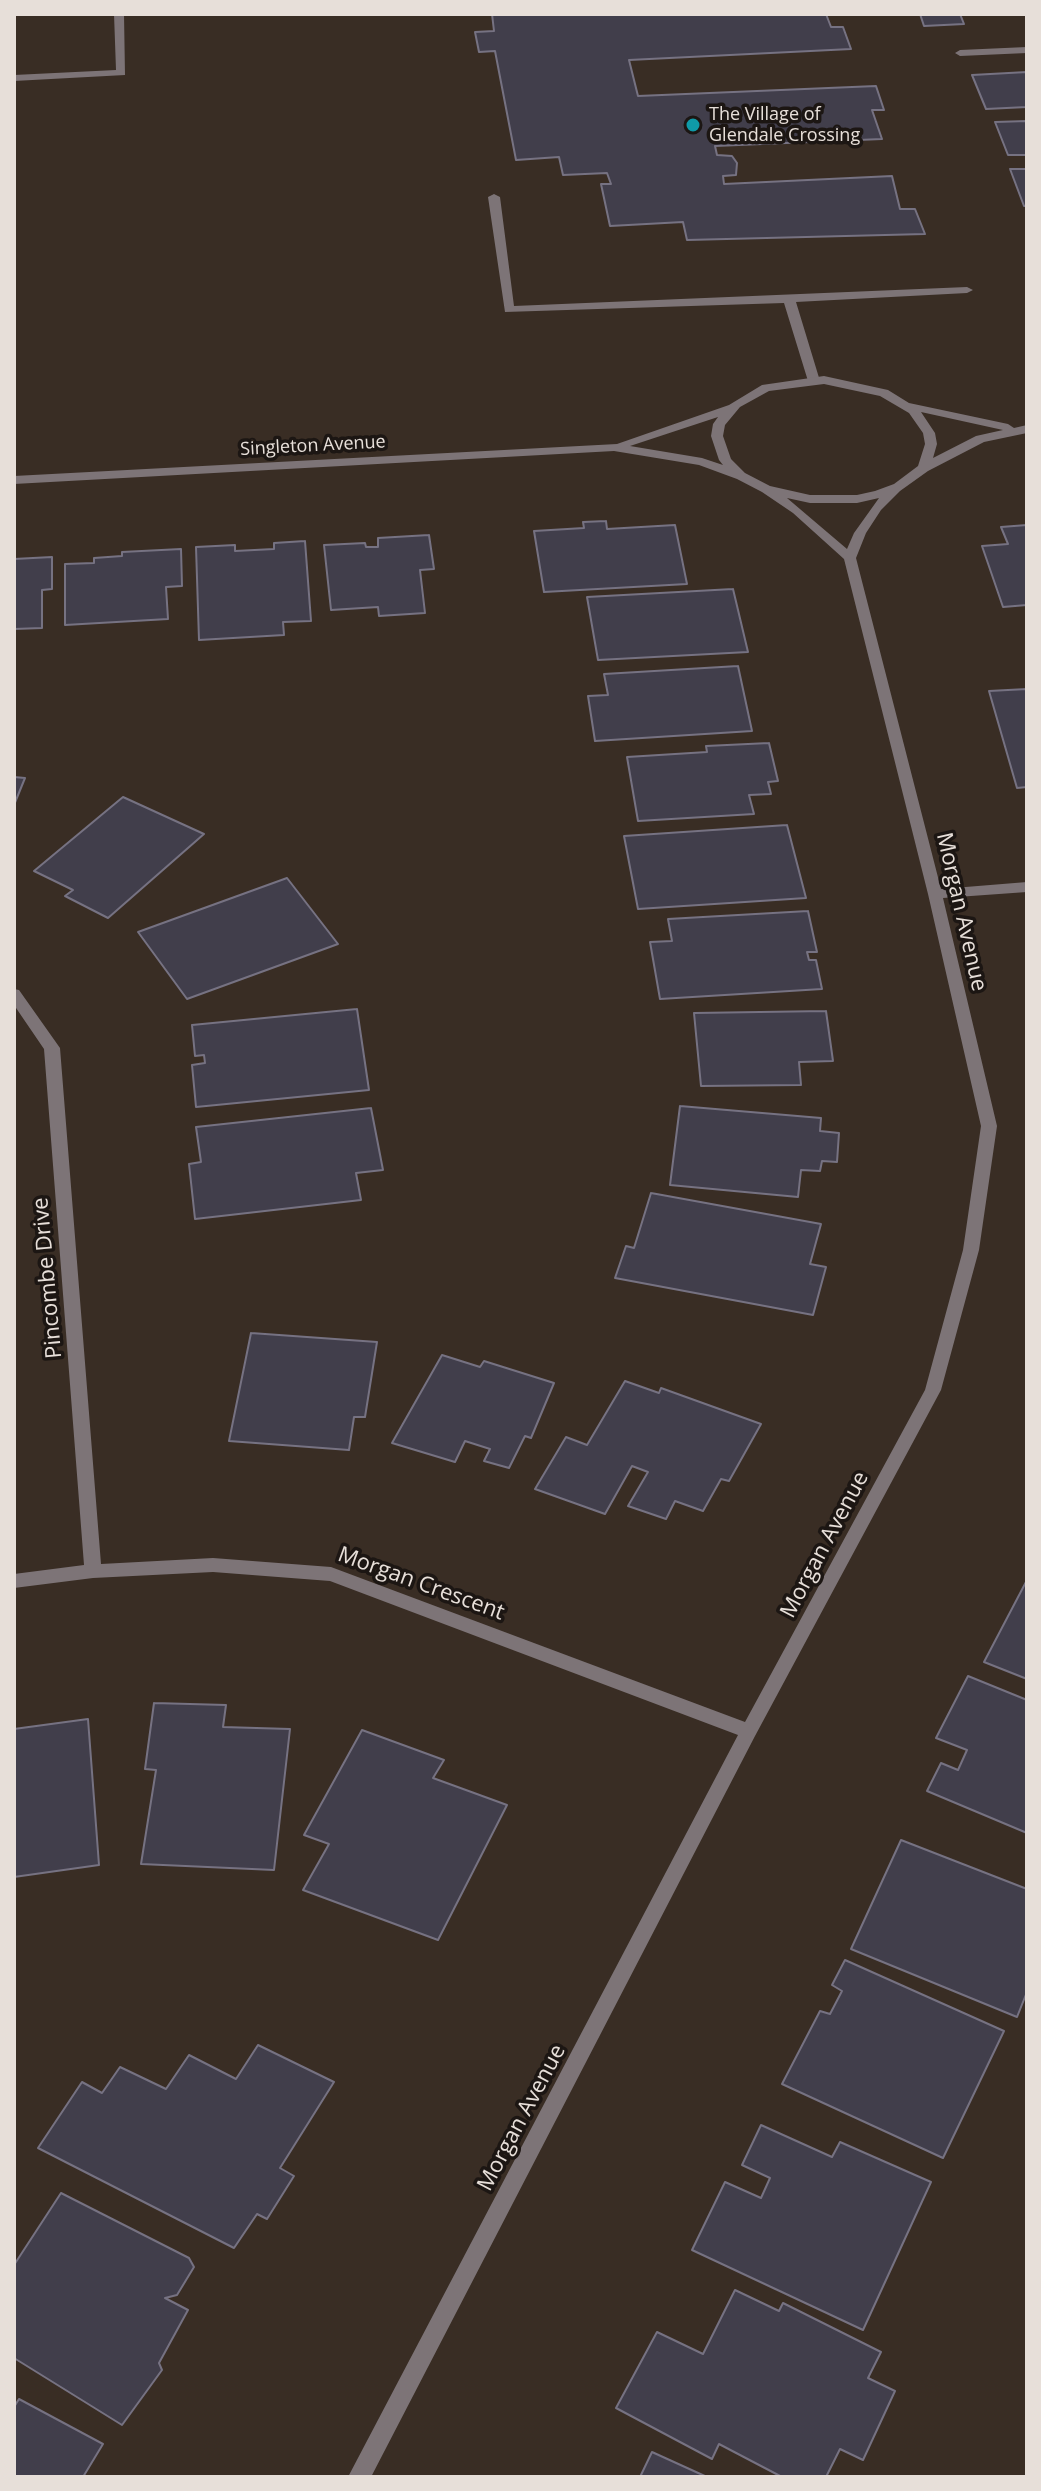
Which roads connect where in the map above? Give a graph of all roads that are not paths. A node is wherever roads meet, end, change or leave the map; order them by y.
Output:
1 (119, 14) edge
2 (1027, 50) edge
3 (960, 53) dead end
4 (14, 78) edge
5 (494, 197) dead end
6 (967, 290) dead end
7 (789, 299) junction
8 (814, 381) junction
9 (905, 405) junction
10 (731, 408) junction
11 (1020, 429) edge
12 (614, 447) junction
13 (924, 468) junction
14 (741, 476) junction
15 (14, 480) edge
16 (898, 487) junction
17 (766, 489) junction
18 (850, 558) junction
19 (1027, 887) edge
20 (935, 894) junction
21 (14, 994) edge
22 (93, 1571) junction
23 (14, 1581) edge
24 (749, 1731) junction
25 (359, 2477) edge

1 - 4 street
2 - 3 street
5 - 7 street
6 - 7 street
7 - 8 street
8 - 9 street
8 - 10 street
9 - 11 street
9 - 13 street
10 - 12 street, Singleton Avenue
10 - 14 street
11 - 13 street
12 - 14 street, Singleton Avenue
12 - 15 street, Singleton Avenue
13 - 16 street
14 - 17 street
16 - 17 street
16 - 18 street
17 - 18 street
18 - 20 street, Morgan Avenue
19 - 20 street
20 - 24 street, Morgan Avenue
21 - 22 street, Pincombe Drive
22 - 23 street, Morgan Crescent
22 - 24 street, Morgan Crescent
24 - 25 street, Morgan Avenue

